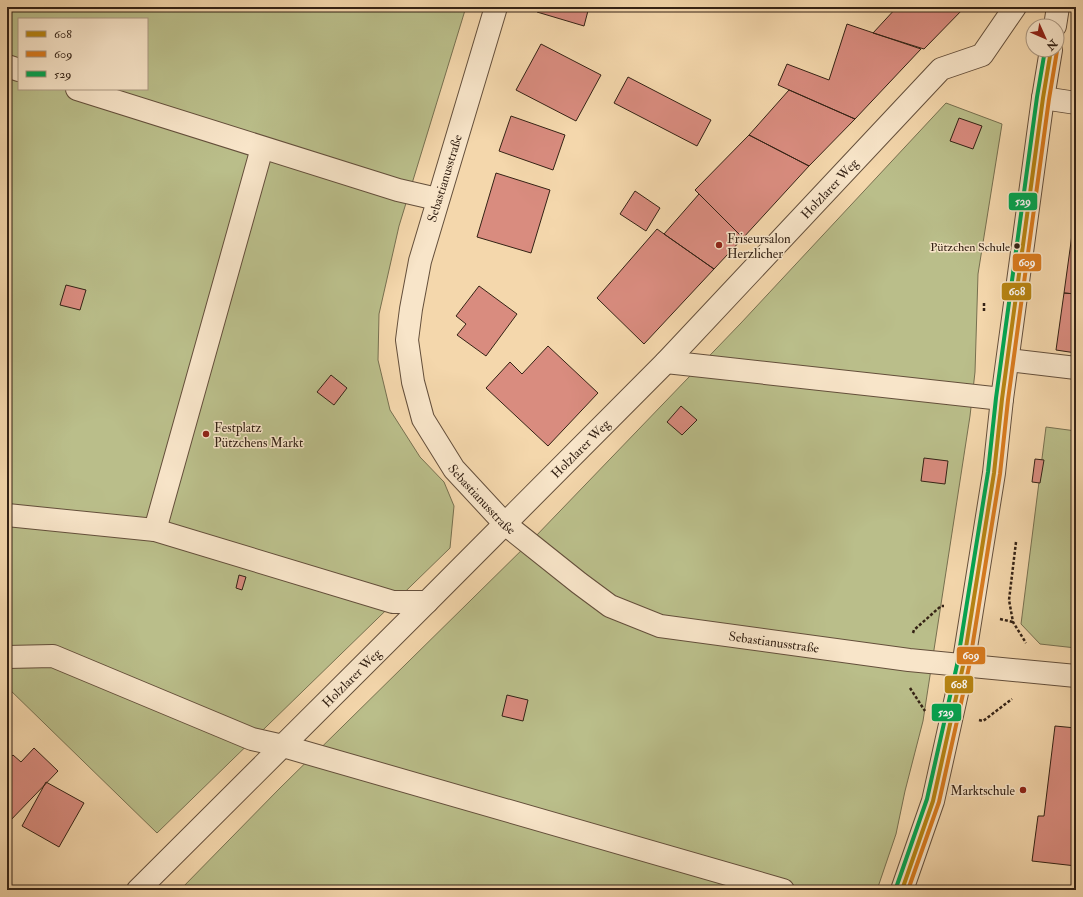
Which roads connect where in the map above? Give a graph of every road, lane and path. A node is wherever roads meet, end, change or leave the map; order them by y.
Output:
1 (496, 7) edge
2 (1015, 7) edge
3 (1058, 7) edge
4 (1056, 18) edge
5 (1050, 58) edge
6 (7, 66) edge
7 (18, 70) edge
8 (81, 90) edge
9 (1043, 98) junction
10 (1076, 103) edge
11 (262, 148) junction
12 (438, 199) junction
13 (1008, 360) junction
14 (666, 362) junction
15 (1076, 368) edge
16 (1002, 399) junction
17 (7, 515) edge
18 (505, 524) junction
19 (155, 530) junction
20 (1016, 542) dead end
21 (427, 602) junction
22 (1029, 647) dead end
23 (8, 653) edge
24 (963, 666) junction
25 (1076, 676) edge
26 (283, 746) junction
27 (138, 890) edge
28 (783, 890) edge
29 (902, 890) edge

1 - 12 street, Sebastianusstraße
2 - 14 street, Holzlarer Weg
3 - 4 street
5 - 9 street
6 - 7 street
8 - 11 street
9 - 10 street
9 - 13 street
11 - 12 street
11 - 19 street
12 - 18 street, Sebastianusstraße
13 - 15 street
13 - 16 street
14 - 16 street
14 - 18 street, Holzlarer Weg
16 - 24 street
17 - 19 street
18 - 21 street, Holzlarer Weg
18 - 24 street, Sebastianusstraße
19 - 21 street
20 - 22 path
21 - 26 street, Holzlarer Weg
23 - 26 street
24 - 25 street, Sebastianusstraße
24 - 29 street
26 - 27 street, Holzlarer Weg
26 - 28 street

